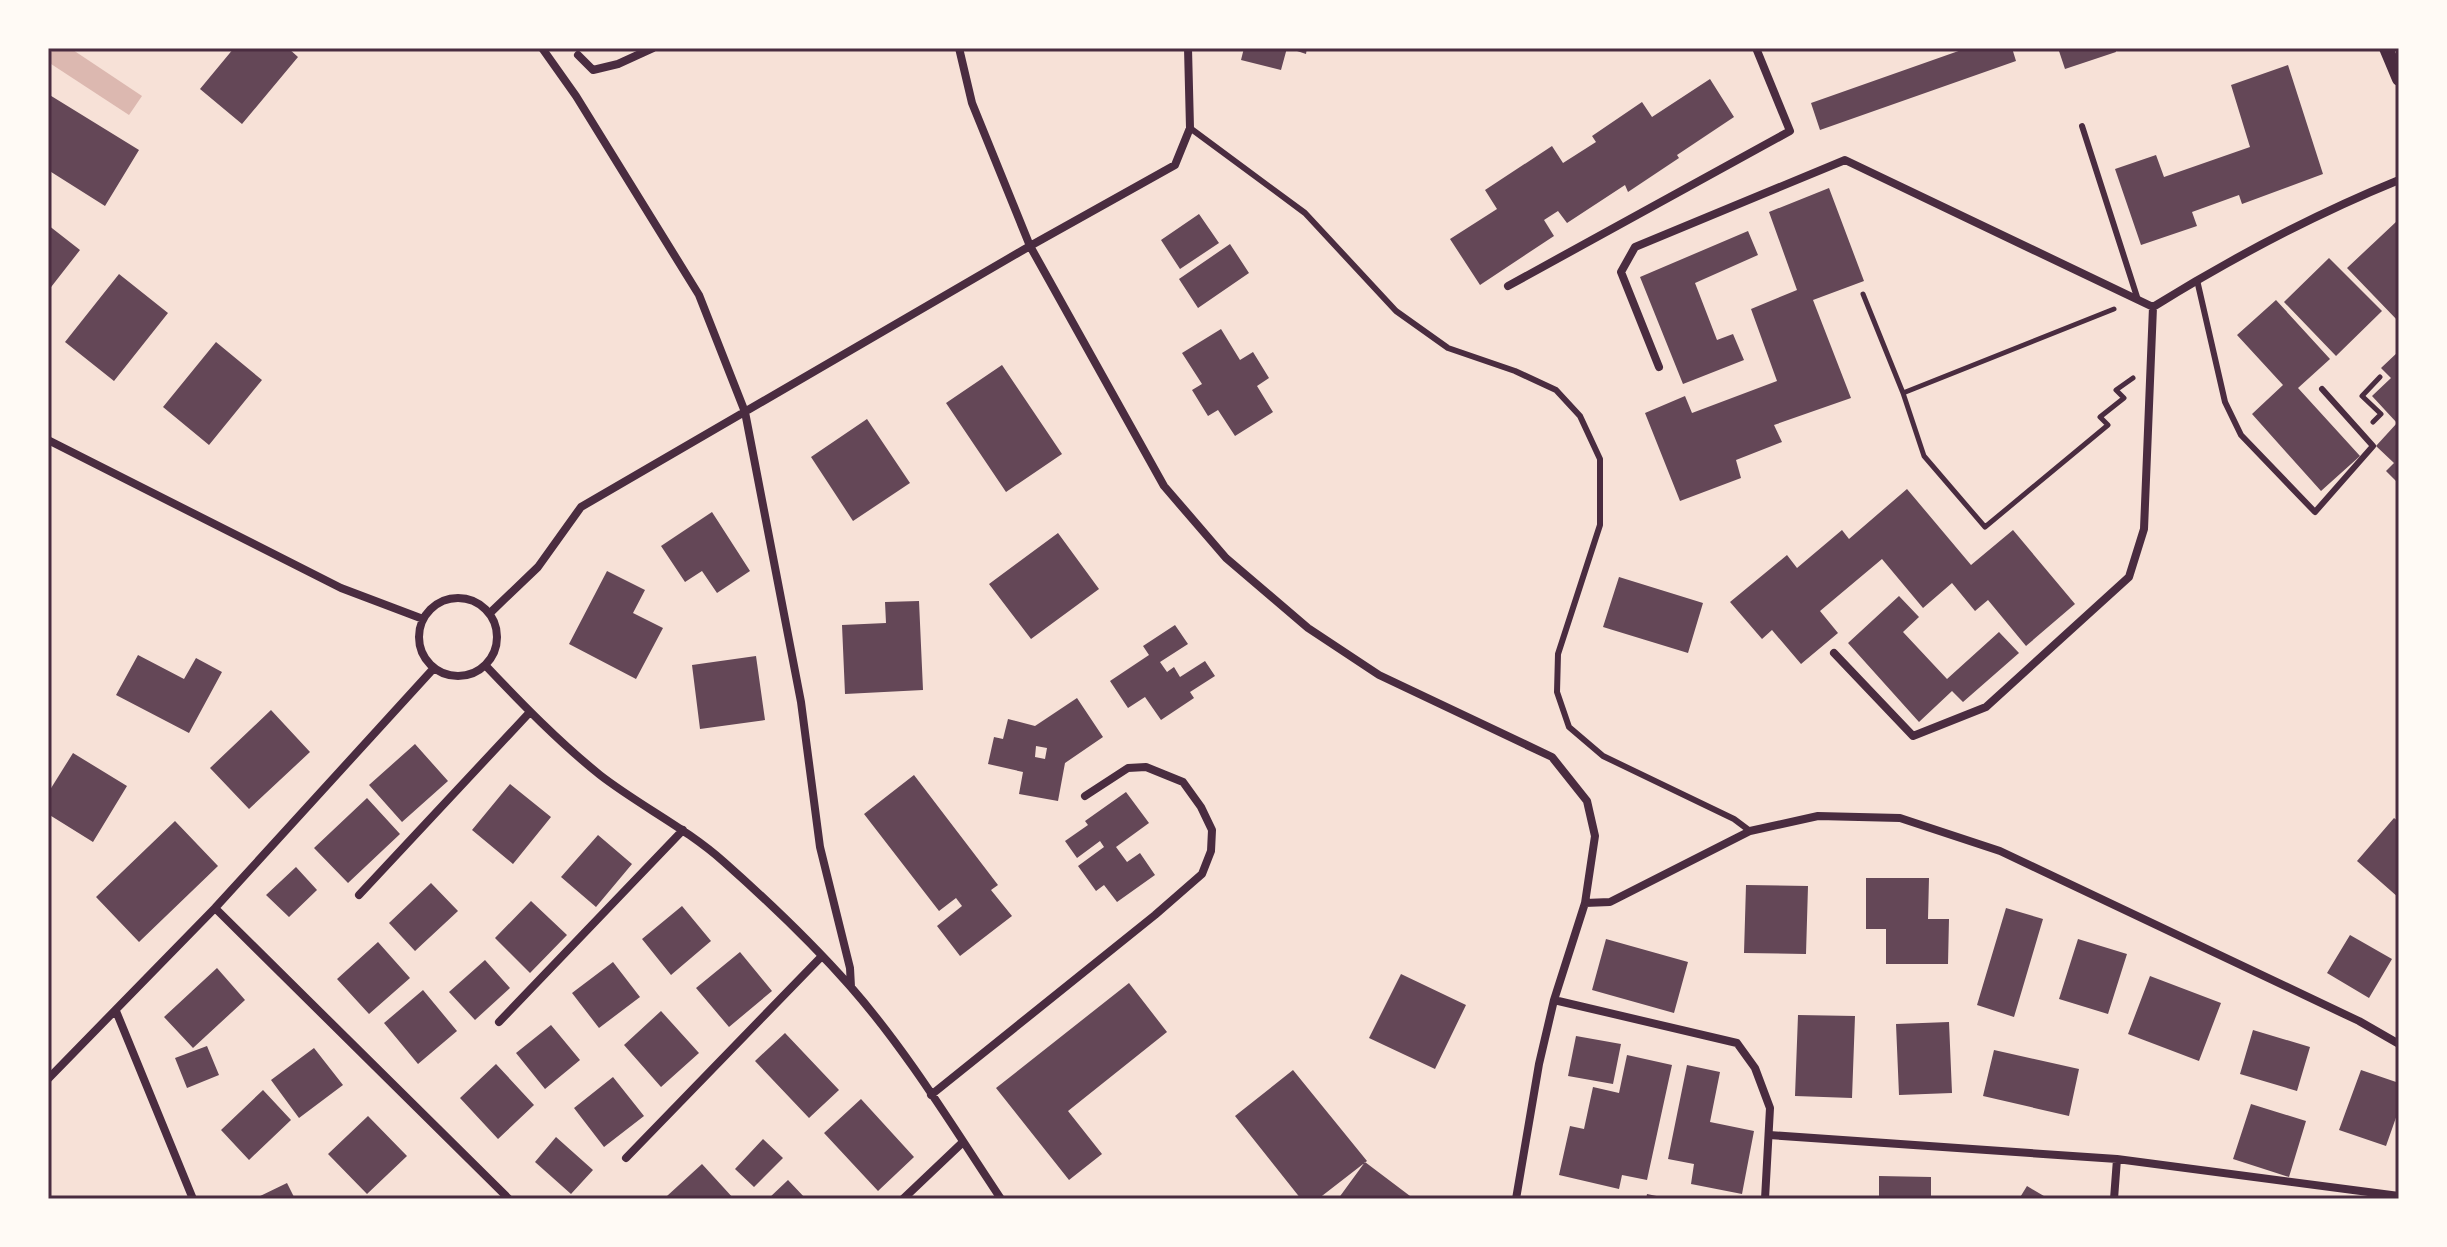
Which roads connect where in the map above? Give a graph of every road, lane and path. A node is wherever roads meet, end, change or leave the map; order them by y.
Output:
1 (542, 48) edge
2 (653, 48) edge
3 (959, 48) edge
4 (1188, 48) edge
5 (1756, 48) edge
6 (2386, 48) edge
7 (578, 55) dead end
8 (2399, 79) edge
9 (2082, 126) dead end
10 (1190, 128) junction
11 (2399, 180) edge
12 (1030, 246) junction
13 (2197, 280) junction
14 (1508, 286) dead end
15 (1863, 294) dead end
16 (2138, 300) junction
17 (2153, 307) junction
18 (2151, 364) junction
19 (1659, 367) dead end
20 (2380, 377) dead end
21 (2322, 389) dead end
22 (1903, 393) junction
23 (2362, 396) dead end
24 (745, 412) junction
25 (48, 440) edge
26 (490, 613) junction
27 (423, 619) junction
28 (1834, 653) dead end
29 (486, 666) junction
30 (434, 668) junction
31 (530, 712) junction
32 (1085, 796) dead end
33 (683, 830) junction
34 (1750, 831) junction
35 (359, 895) dead end
36 (1585, 903) junction
37 (215, 908) junction
38 (822, 956) junction
39 (851, 987) junction
40 (1554, 1000) junction
41 (116, 1011) junction
42 (499, 1022) dead end
43 (2399, 1044) edge
44 (48, 1079) edge
45 (931, 1095) junction
46 (1769, 1135) junction
47 (963, 1142) junction
48 (626, 1158) dead end
49 (2117, 1159) junction
50 (2399, 1196) edge
51 (193, 1199) edge
52 (509, 1199) edge
53 (903, 1199) edge
54 (1001, 1199) edge
55 (1516, 1199) edge
56 (1765, 1199) edge
57 (2114, 1199) edge

1 - 24 street
2 - 7 street
3 - 12 street
4 - 10 street
5 - 14 street
6 - 8 street
9 - 16 lane
10 - 12 street
10 - 34 lane
11 - 13 street
12 - 24 street
12 - 36 street
13 - 17 street
13 - 21 lane
15 - 22 path
16 - 17 street
16 - 19 street
16 - 22 path
17 - 18 street
18 - 22 path
18 - 28 street
20 - 23 path
24 - 26 street
24 - 39 street
25 - 27 street
26 - 27 street
26 - 29 street
27 - 30 street
29 - 30 street
29 - 31 street
30 - 37 street
31 - 33 street
31 - 35 street
32 - 45 street
33 - 38 street
33 - 42 street
34 - 36 street
34 - 43 street
36 - 40 street
37 - 41 street
37 - 52 street
38 - 39 street
38 - 48 street
39 - 45 street
40 - 46 street
40 - 55 street
41 - 44 street
41 - 51 street
45 - 47 street
46 - 49 street
46 - 56 street
47 - 53 street
47 - 54 street
49 - 50 street
49 - 57 street

